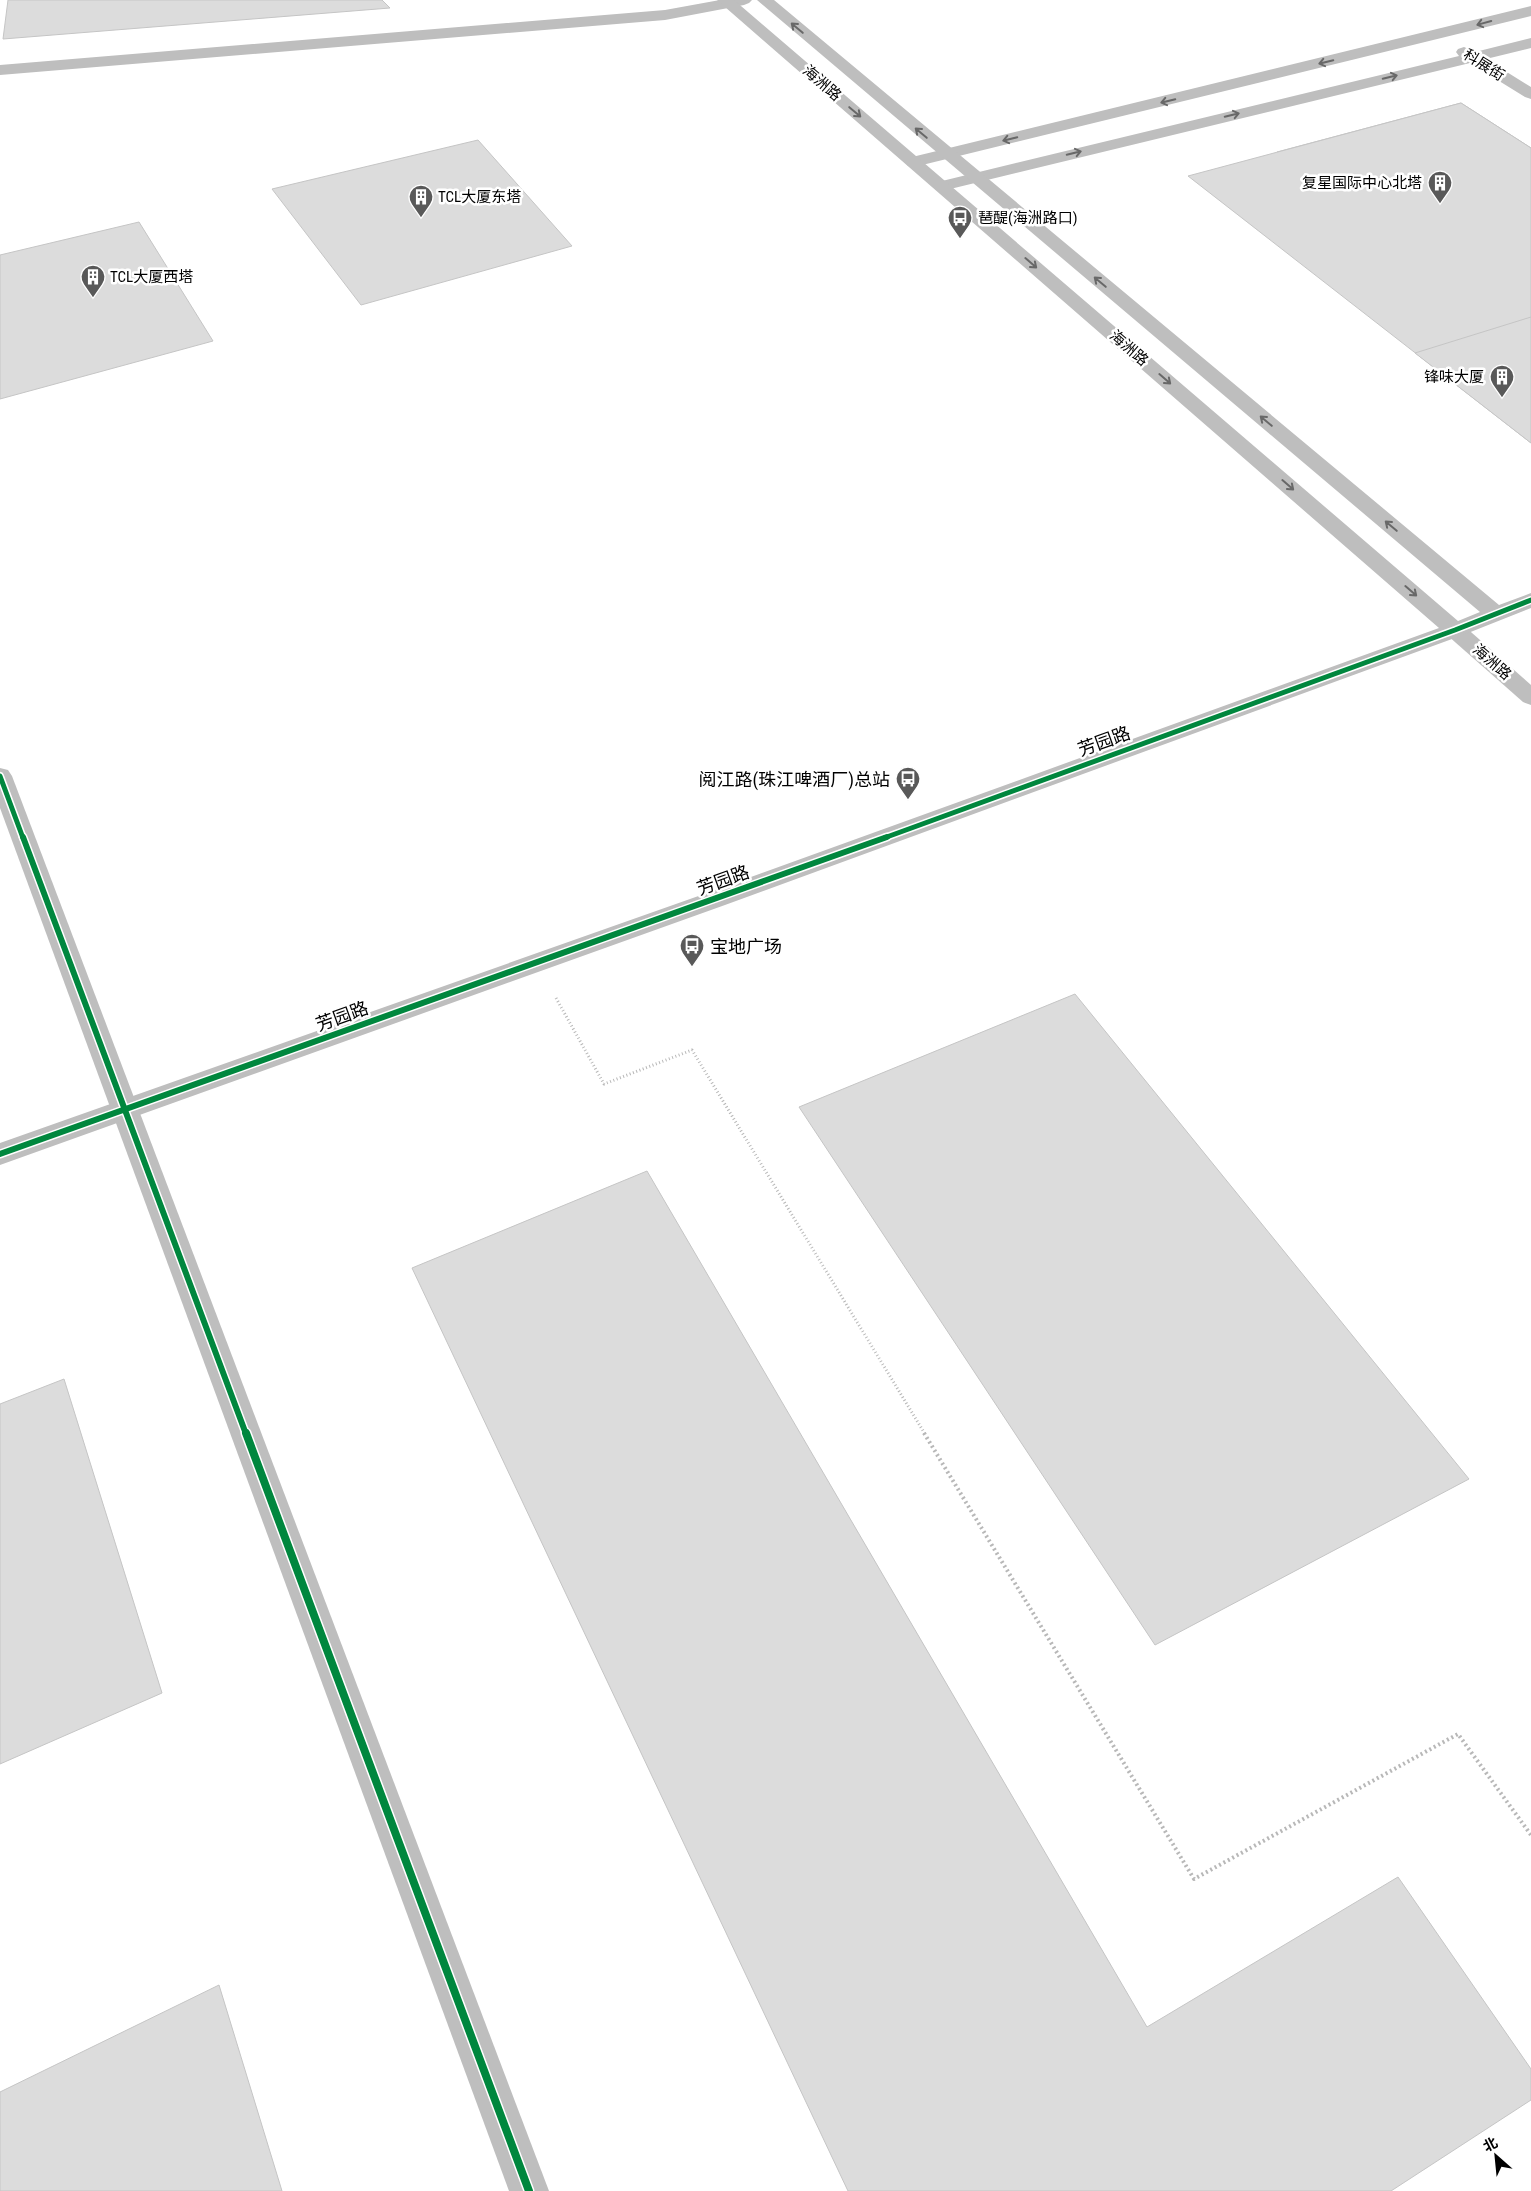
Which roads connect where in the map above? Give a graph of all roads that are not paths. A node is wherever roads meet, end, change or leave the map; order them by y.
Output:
1 (765, 0) edge
2 (733, 1) edge
3 (1531, 11) edge
4 (1437, 36) junction
5 (1531, 43) edge
6 (1472, 58) junction
7 (0, 70) edge
8 (1531, 94) edge
9 (947, 155) junction
10 (914, 162) junction
11 (974, 178) junction
12 (942, 186) junction
13 (1137, 313) junction
14 (1102, 324) junction
15 (1531, 600) edge
16 (1495, 614) junction
17 (1455, 630) junction
18 (1531, 697) edge
19 (0, 776) edge
20 (126, 1110) junction
21 (0, 1154) edge
22 (529, 2191) edge

9 -> 1 street, 海洲路
2 - 7 street
2 -> 10 street, 海洲路
3 -> 4 street
4 - 6 street, 科展街
4 -> 9 street
5 - 6 street
6 - 8 street, 科展街
11 -> 6 street
9 - 10 street
9 - 11 street, 海洲路
10 - 12 street, 海洲路
11 - 12 street
13 -> 11 street, 海洲路
12 -> 14 street, 海洲路
13 - 14 street
16 -> 13 street, 海洲路
14 -> 17 street, 海洲路
15 - 16 street
16 - 17 street, 芳园路
17 - 18 street, 海洲路
17 - 20 street, 芳园路
19 - 20 street
20 - 21 street, 芳园路
20 - 22 street

